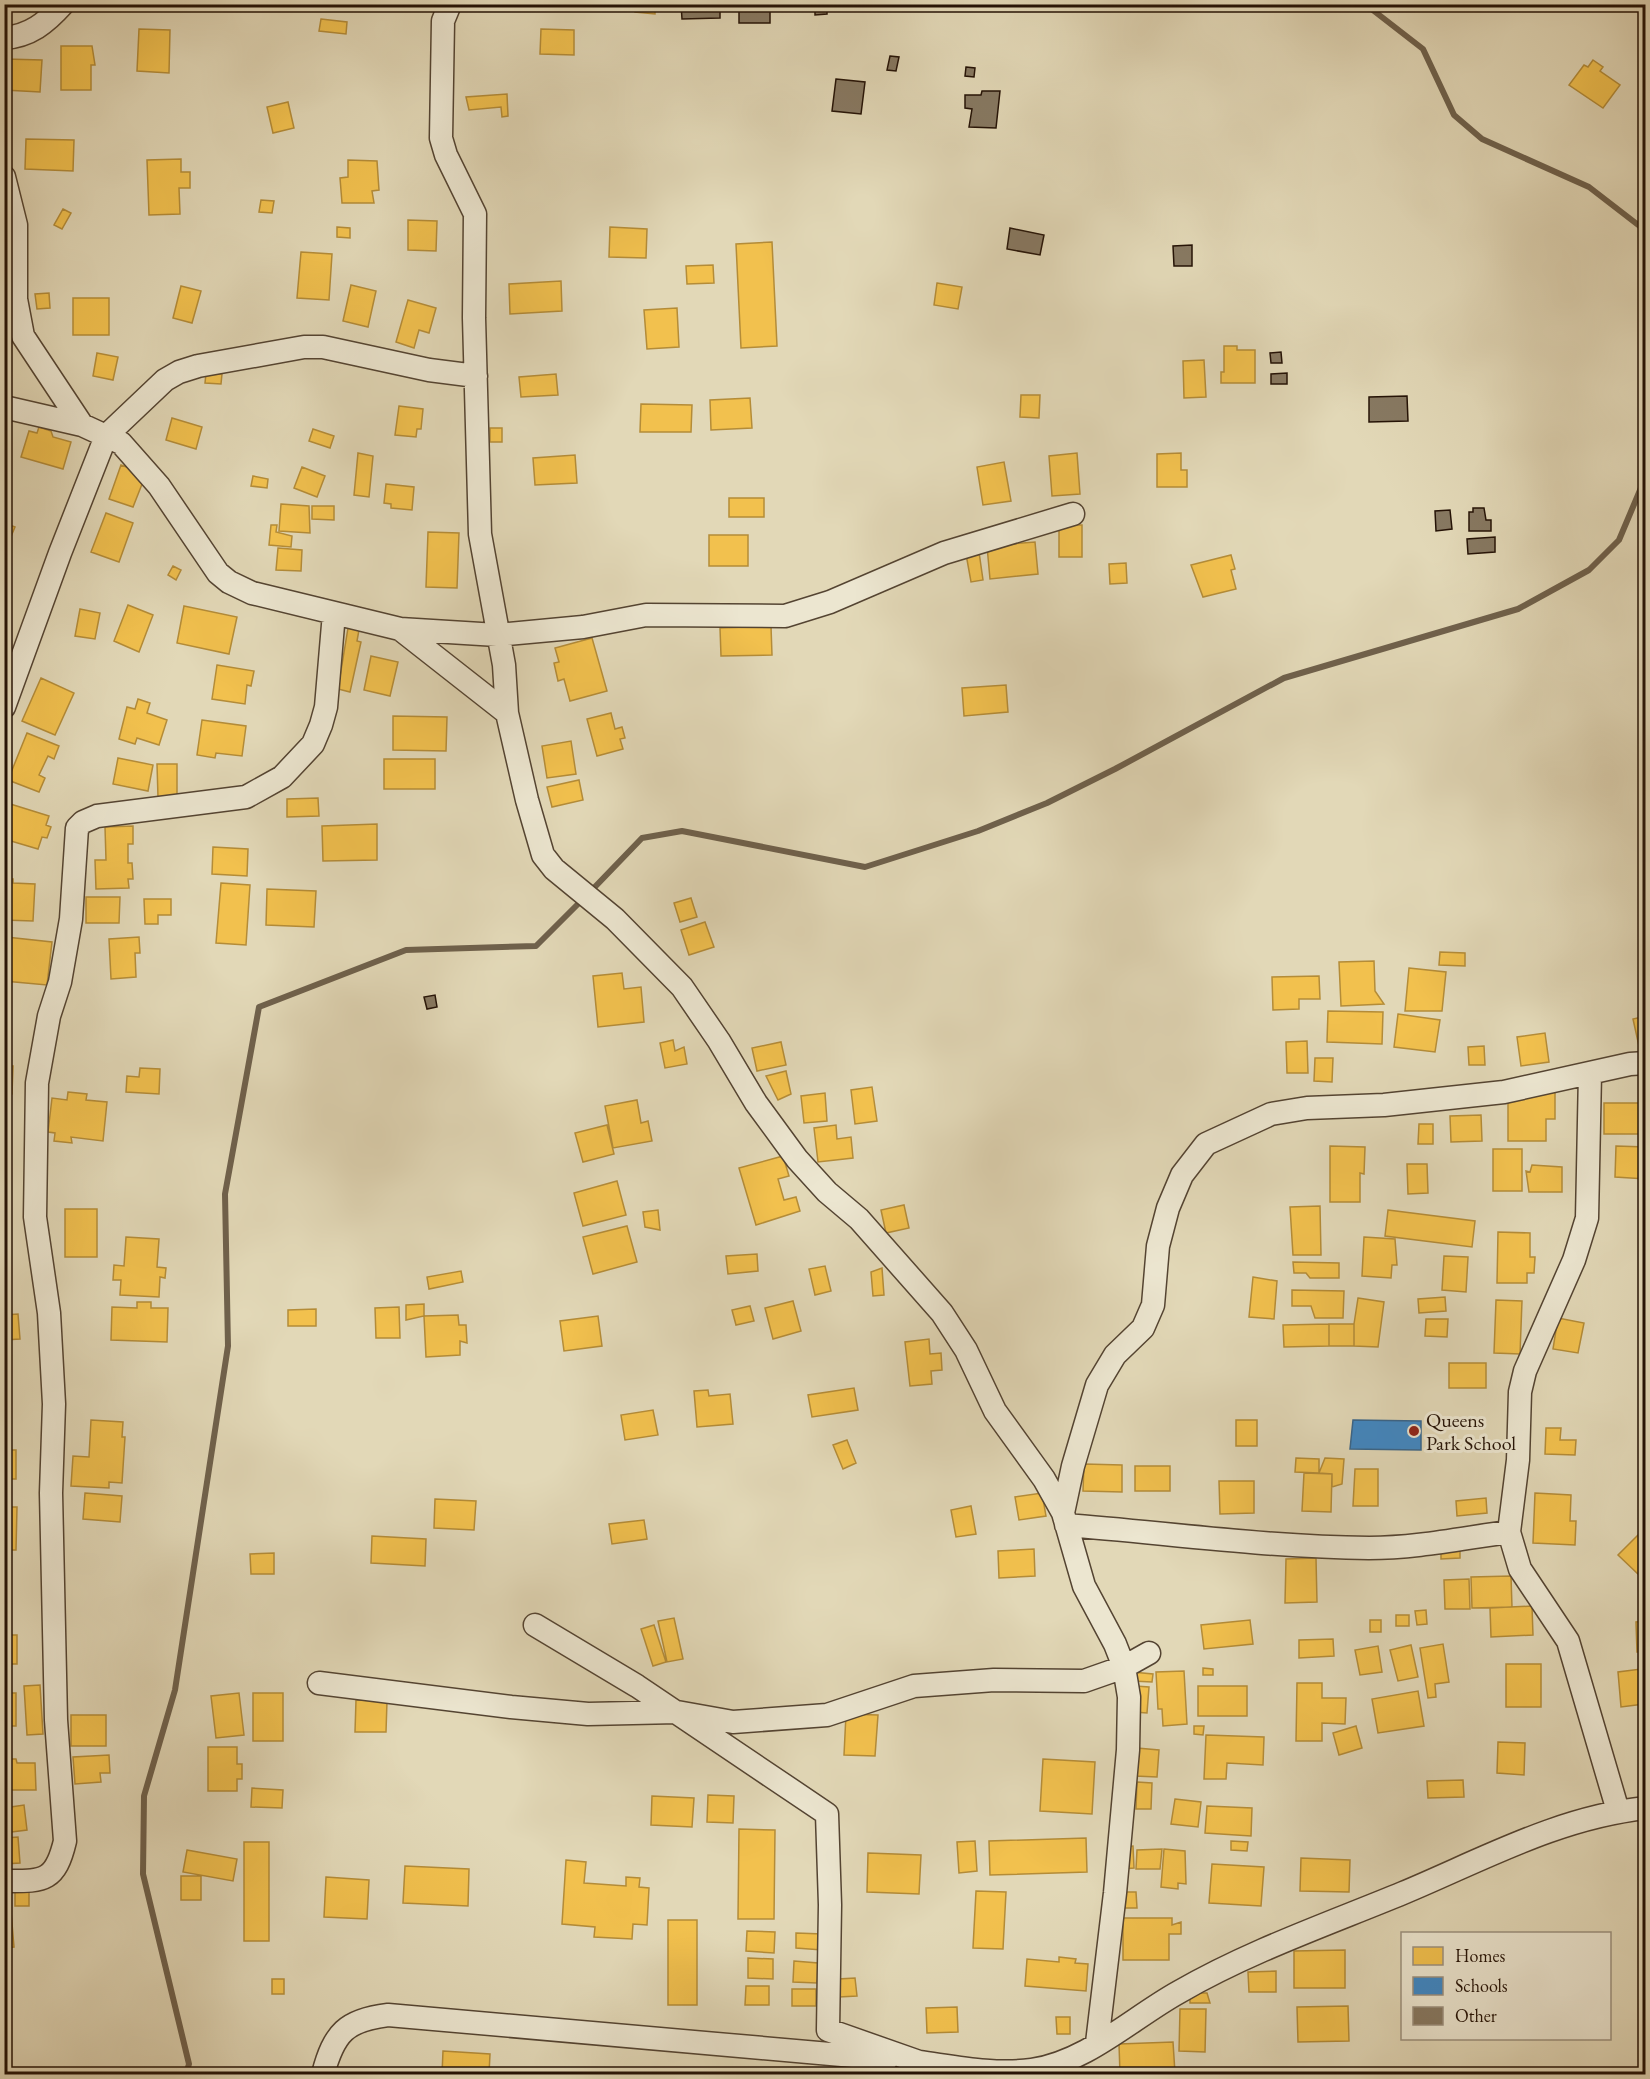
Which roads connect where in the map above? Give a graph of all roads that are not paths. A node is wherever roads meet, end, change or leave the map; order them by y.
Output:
1 (63, 4) edge
2 (450, 4) edge
3 (4, 38) edge
4 (4, 177) edge
5 (476, 376) junction
6 (4, 407) edge
7 (82, 425) junction
8 (106, 436) junction
9 (1073, 514) dead end
10 (334, 613) junction
11 (400, 629) junction
12 (497, 635) junction
13 (4, 707) edge
14 (507, 713) junction
15 (1646, 1063) edge
16 (1590, 1073) junction
17 (1064, 1519) junction
18 (1509, 1532) junction
19 (536, 1625) dead end
20 (1149, 1653) dead end
21 (1124, 1666) junction
22 (319, 1683) dead end
23 (677, 1712) junction
24 (1646, 1808) edge
25 (1618, 1811) junction
26 (4, 1881) edge
27 (1097, 2043) junction
28 (919, 2068) edge
29 (323, 2074) edge

1 - 3 street
2 - 5 street
4 - 7 street
5 - 8 street
5 - 12 street
6 - 7 street
7 - 8 street
8 - 10 street
8 - 13 street
9 - 12 street
10 - 11 street
10 - 26 street
11 - 12 street
11 - 14 street
12 - 14 street
14 - 17 street
15 - 16 street
16 - 17 street
16 - 18 street
17 - 18 street
17 - 21 street
18 - 25 street
19 - 23 street
20 - 21 street
21 - 23 street
21 - 27 street
22 - 23 street
23 - 28 street
24 - 25 street
25 - 27 street
27 - 28 street
28 - 29 street

